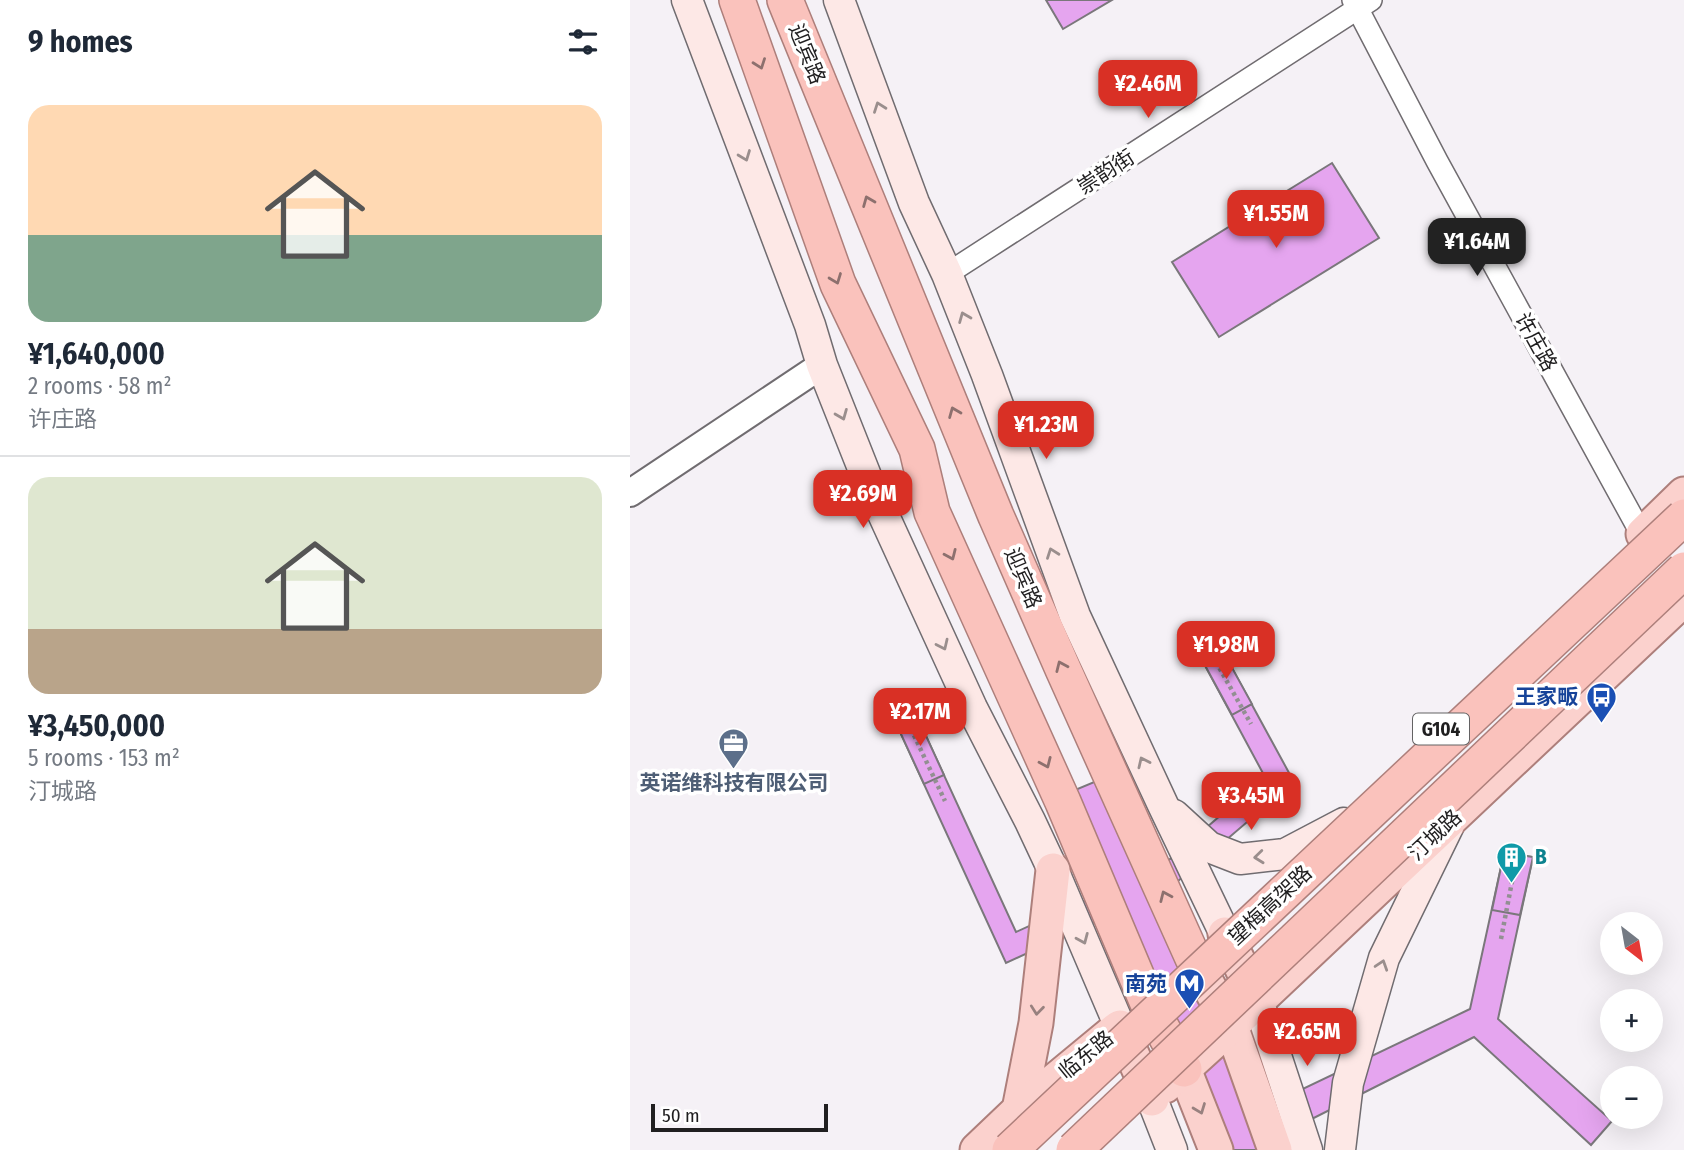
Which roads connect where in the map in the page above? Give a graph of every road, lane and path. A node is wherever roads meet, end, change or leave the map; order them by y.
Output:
1 (687, 0) edge
2 (737, 0) edge
3 (785, 0) edge
4 (839, 0) edge
5 (1361, 3) edge
6 (947, 274) junction
7 (822, 365) junction
8 (630, 493) edge
9 (1684, 494) edge
10 (1684, 517) edge
11 (1642, 535) junction
12 (1684, 570) edge
13 (1684, 599) edge
14 (1216, 662) dead end
15 (1251, 724) dead end
16 (911, 729) dead end
17 (945, 801) dead end
18 (1163, 805) junction
19 (1452, 818) junction
20 (1343, 823) junction
21 (1515, 866) dead end
22 (1053, 870) junction
23 (1225, 934) junction
24 (1501, 939) dead end
25 (1193, 958) junction
26 (1147, 1001) junction
27 (1258, 1001) junction
28 (1231, 1026) junction
29 (1120, 1027) junction
30 (1184, 1069) junction
31 (1152, 1099) junction
32 (1019, 1110) junction
33 (977, 1150) edge
34 (1010, 1150) edge
35 (1074, 1150) edge
36 (1094, 1150) edge
37 (1172, 1150) edge
38 (1216, 1150) edge
39 (1275, 1150) edge
40 (1307, 1150) edge
41 (1340, 1150) edge

1 -> 7 main road
2 -> 26 highway
25 -> 3 highway, 迎宾路
6 -> 4 main road
5 - 6 street, 崇韵街
5 - 11 street, 许庄路
18 -> 6 main road
7 - 8 street
7 -> 22 main road
9 - 11 main road, G104
10 - 34 highway, 望梅高架路, bridge
11 - 20 main road, G104
12 - 35 highway, 望梅高架路, bridge
13 - 19 main road, 汀城路
14 - 15 path
16 - 17 path
20 -> 18 main road
18 - 23 main road
19 - 27 main road, 汀城路
41 -> 19 main road
20 - 23 main road, G104
21 - 24 path
22 -> 29 main road
22 -> 32 main road
23 - 25 main road, G104
23 - 27 main road
25 - 26 main road, 临东路
25 - 28 main road, 迎宾路
26 - 29 main road, 临东路
26 - 30 highway
27 - 28 main road, 汀城路
27 - 40 main road
28 - 30 main road, 汀城路
28 - 39 main road, 迎宾路
29 - 31 main road
29 - 32 main road, 临东路
30 - 31 main road
30 -> 38 main road
31 - 36 main road
31 - 37 main road
32 - 33 main road, 临东路

